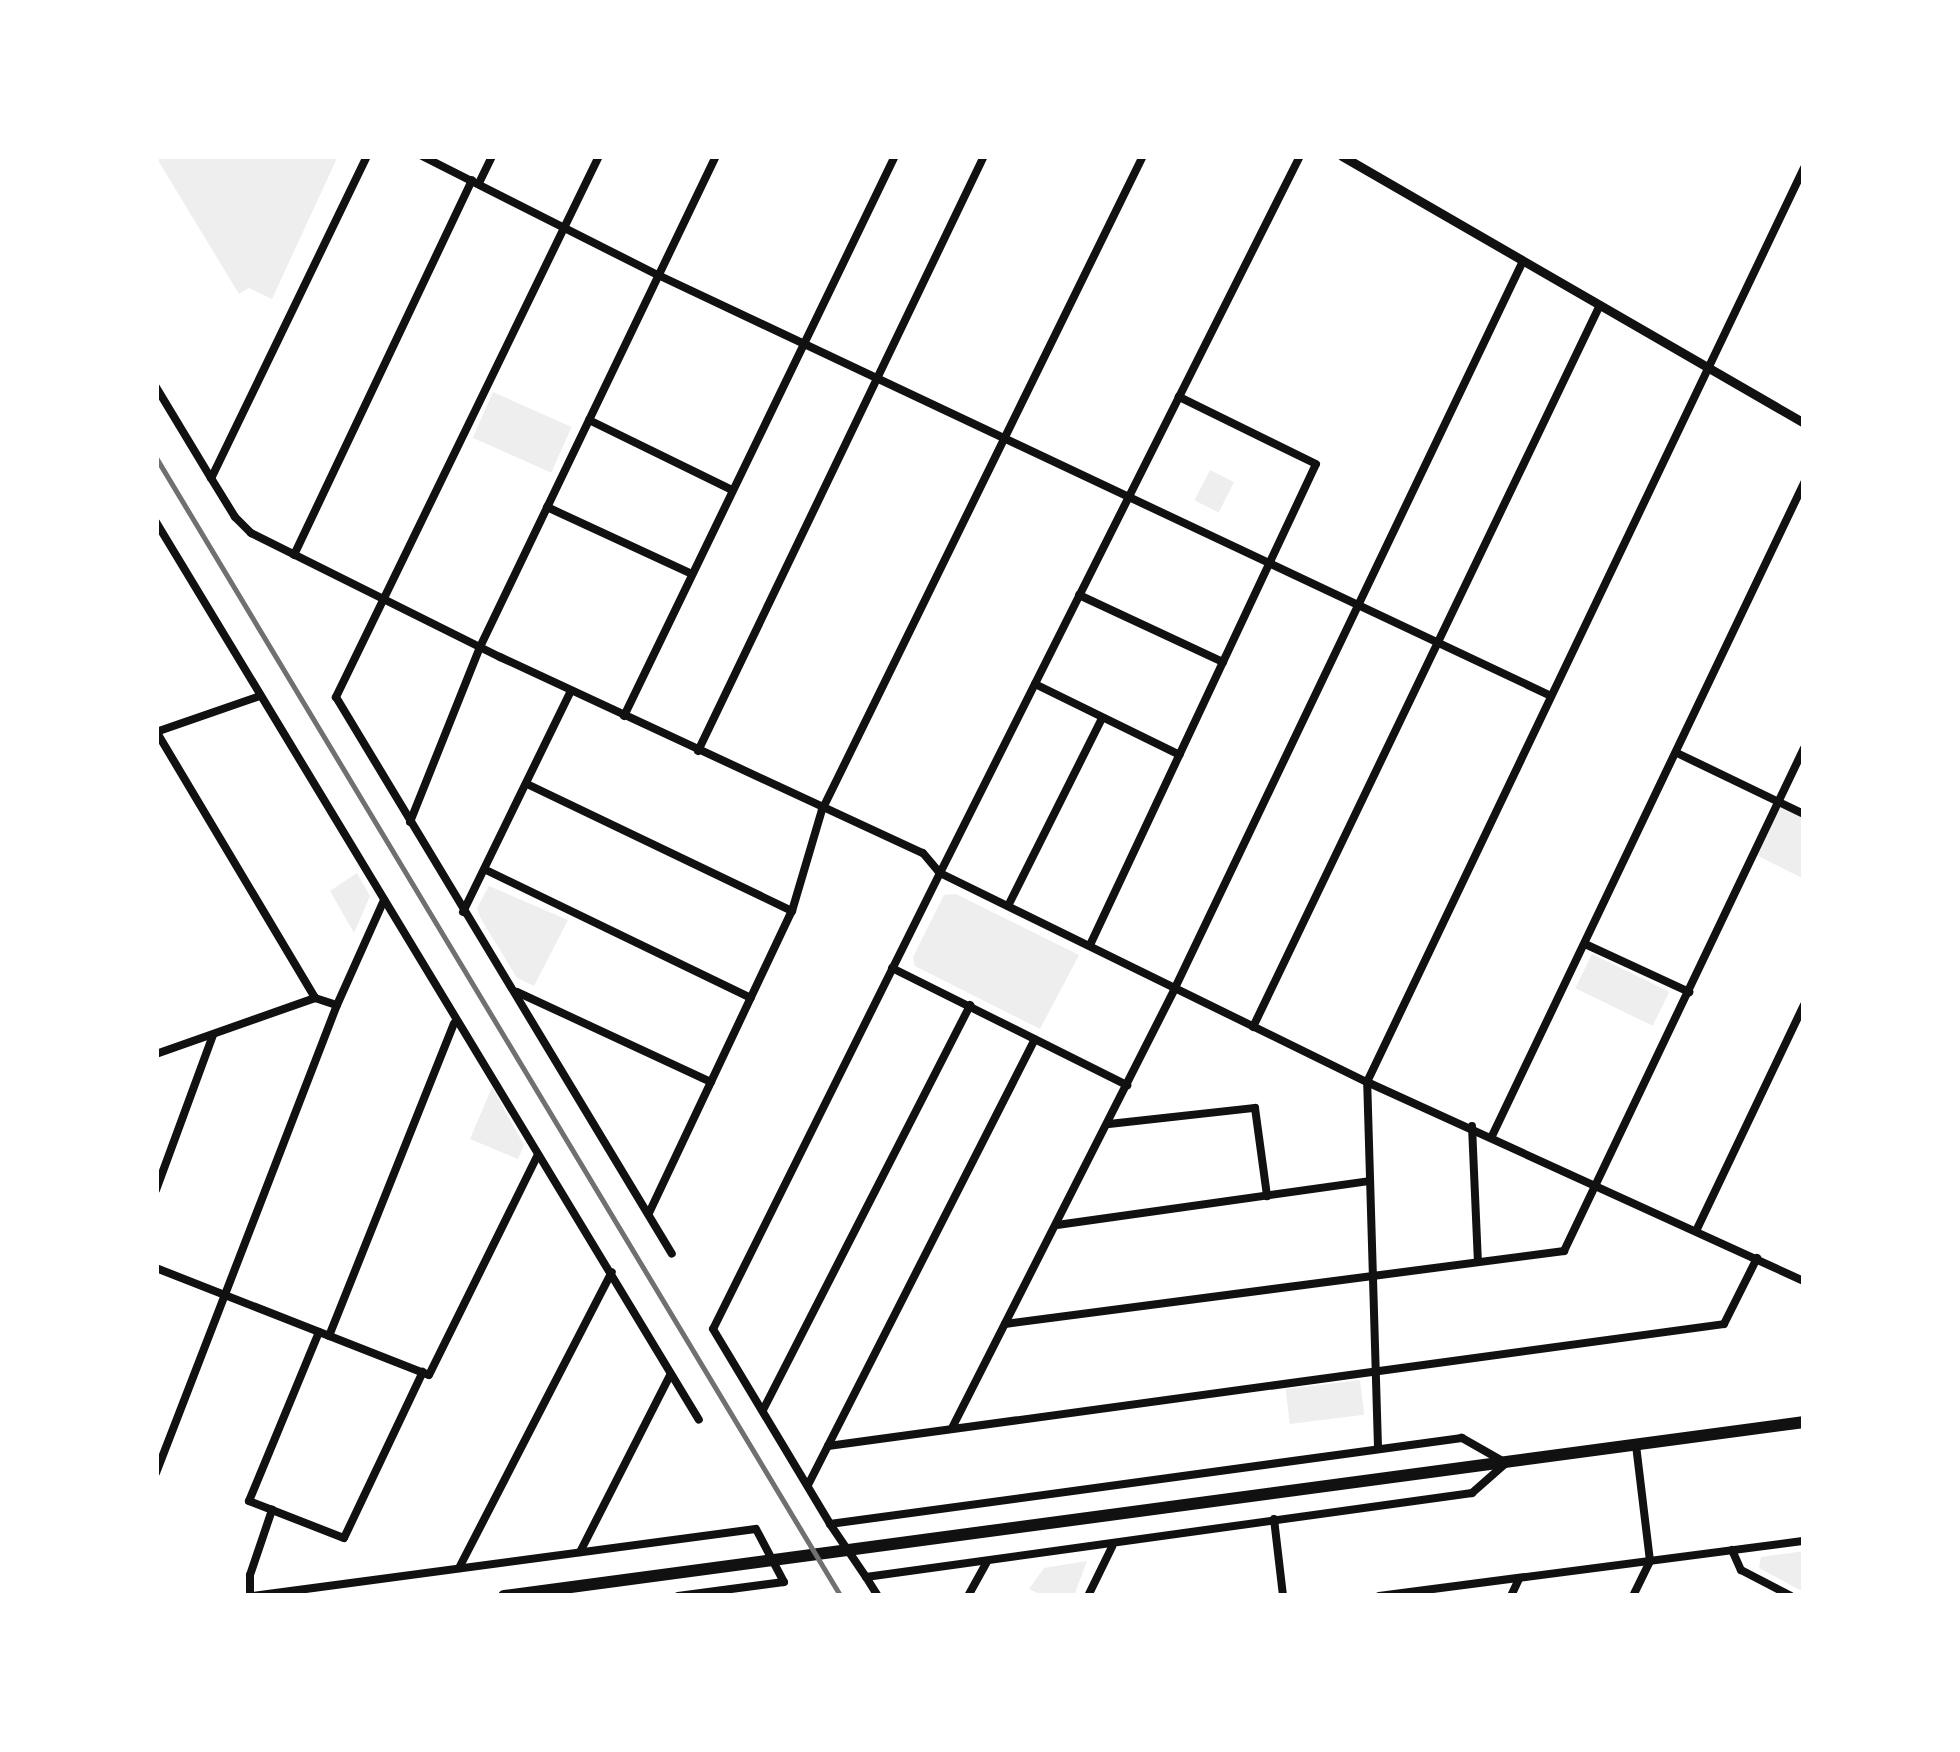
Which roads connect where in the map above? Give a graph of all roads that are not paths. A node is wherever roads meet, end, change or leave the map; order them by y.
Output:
1 (367, 156) edge
2 (422, 156) edge
3 (492, 156) edge
4 (599, 156) edge
5 (716, 156) edge
6 (895, 156) edge
7 (984, 156) edge
8 (1144, 156) edge
9 (1300, 156) edge
10 (1342, 156) edge
11 (1804, 168) edge
12 (476, 182) junction
13 (563, 230) junction
14 (1523, 261) junction
15 (658, 275) junction
16 (1600, 304) junction
17 (804, 341) junction
18 (1708, 368) junction
19 (879, 377) junction
20 (156, 387) edge
21 (1179, 397) junction
22 (589, 420) junction
23 (1804, 423) edge
24 (1004, 436) junction
25 (211, 478) junction
26 (1804, 483) edge
27 (732, 490) junction
28 (1131, 498) junction
29 (547, 507) junction
30 (156, 521) edge
31 (294, 555) junction
32 (1269, 562) junction
33 (692, 574) junction
34 (1079, 595) junction
35 (385, 600) junction
36 (1356, 604) junction
37 (1438, 644) junction
38 (480, 647) junction
39 (1222, 662) junction
40 (1035, 684) junction
41 (571, 691) junction
42 (260, 696) junction
43 (1551, 696) junction
44 (624, 716) junction
45 (1102, 718) junction
46 (156, 732) edge
47 (1804, 748) edge
48 (698, 751) junction
49 (1677, 753) junction
50 (1180, 755) junction
51 (527, 784) junction
52 (1779, 802) junction
53 (822, 810) junction
54 (1804, 814) edge
55 (410, 822) junction
56 (486, 870) junction
57 (940, 873) junction
58 (385, 899) junction
59 (1010, 904) junction
60 (792, 911) junction
61 (464, 912) junction
62 (1585, 944) junction
63 (1090, 945) junction
64 (892, 968) junction
65 (1174, 990) junction
66 (514, 991) junction
67 (1689, 992) junction
68 (315, 998) junction
69 (751, 998) junction
70 (337, 1005) junction
71 (970, 1005) junction
72 (1804, 1005) edge
73 (455, 1021) junction
74 (1253, 1028) junction
75 (214, 1034) junction
76 (1035, 1039) junction
77 (156, 1054) edge
78 (711, 1082) junction
79 (1366, 1082) junction
80 (1127, 1085) junction
81 (1107, 1124) junction
82 (1472, 1126) junction
83 (1492, 1136) junction
84 (537, 1156) junction
85 (1370, 1181) junction
86 (1598, 1183) junction
87 (156, 1190) edge
88 (1267, 1196) junction
89 (649, 1215) junction
90 (1056, 1225) junction
91 (1697, 1229) junction
92 (672, 1254) dead end
93 (1756, 1258) junction
94 (1478, 1261) junction
95 (156, 1268) edge
96 (613, 1270) junction
97 (1372, 1273) junction
98 (1804, 1281) edge
99 (226, 1297) junction
100 (1005, 1324) junction
101 (324, 1334) junction
102 (423, 1372) junction
103 (1375, 1372) junction
104 (671, 1374) junction
105 (764, 1410) junction
106 (699, 1420) dead end
107 (1804, 1422) edge
108 (952, 1428) junction
109 (828, 1445) junction
110 (1636, 1446) junction
111 (1378, 1448) junction
112 (1506, 1463) junction
113 (156, 1473) edge
114 (808, 1485) junction
115 (272, 1510) junction
116 (1274, 1519) junction
117 (830, 1524) junction
118 (1804, 1541) edge
119 (1112, 1546) junction
120 (1732, 1550) junction
121 (580, 1552) junction
122 (1650, 1561) junction
123 (987, 1562) junction
124 (459, 1569) junction
125 (866, 1577) junction
126 (1520, 1578) junction
127 (251, 1596) edge
128 (503, 1596) edge
129 (680, 1596) edge
130 (878, 1596) edge
131 (968, 1596) edge
132 (1088, 1596) edge
133 (1282, 1596) edge
134 (1379, 1596) edge
135 (1511, 1596) edge
136 (1633, 1596) edge
137 (1791, 1596) edge

1 - 25 street
2 - 12 street
3 - 12 street
4 - 13 street
5 - 15 street
6 - 17 street
7 - 19 street
8 - 24 street
9 - 21 street
10 - 14 street
11 - 18 street
12 - 13 street
12 - 31 street
13 - 15 street
13 - 35 street
14 - 16 street
14 - 36 street
15 - 17 street
15 - 22 street
16 - 18 street
16 - 37 street
17 - 19 street
17 - 27 street
18 - 23 street
18 - 43 street
19 - 24 street
19 - 48 street
20 - 25 street
21 - 28 street
21 - 32 street
22 - 27 street
22 - 29 street
24 - 28 street
24 - 53 street
25 - 31 street
26 - 49 street
27 - 33 street
28 - 32 street
28 - 34 street
29 - 33 street
29 - 38 street
30 - 42 street
31 - 35 street
32 - 36 street
32 - 39 street
33 - 44 street
34 - 39 street
34 - 40 street
35 - 38 street
35 - 55 street
36 - 37 street
36 - 65 street
37 - 43 street
37 - 74 street
38 - 41 street
38 - 55 street
39 - 50 street
40 - 45 street
40 - 57 street
41 - 44 street
41 - 51 street
42 - 46 street
42 - 58 street
43 - 79 street
44 - 48 street
45 - 50 street
45 - 59 street
46 - 68 street
47 - 52 street
48 - 53 street
49 - 52 street
49 - 62 street
50 - 63 street
51 - 56 street
51 - 60 street
52 - 54 street
52 - 67 street
53 - 57 street
53 - 60 street
55 - 61 street
56 - 61 street
56 - 69 street
57 - 59 street
57 - 64 street
58 - 70 street
58 - 73 street
59 - 63 street
60 - 69 street
61 - 66 street
62 - 67 street
62 - 83 street
63 - 65 street
64 - 71 street
64 - 105 street
65 - 74 street
65 - 80 street
66 - 78 street
66 - 89 street
67 - 86 street
68 - 70 street
68 - 75 street
69 - 78 street
70 - 99 street
71 - 76 street
71 - 105 street
72 - 91 street
73 - 84 street
73 - 101 street
74 - 79 street
75 - 77 street
75 - 87 street
76 - 80 street
76 - 109 street
78 - 89 street
79 - 82 street
79 - 85 street
80 - 81 street
81 - 88 street
81 - 90 street
82 - 83 street
82 - 94 street
83 - 86 street
84 - 96 street
84 - 102 street
85 - 88 street
85 - 97 street
86 - 91 street
86 - 94 street
88 - 90 street
89 - 92 street
90 - 100 street
91 - 93 street
93 - 98 street
93 - 103 street
94 - 97 street
95 - 99 street
96 - 104 street
96 - 124 street
97 - 100 street
97 - 103 street
99 - 101 street
99 - 113 street
100 - 108 street
101 - 102 street
101 - 115 street
102 - 115 street
103 - 108 street
103 - 111 street
104 - 106 street
104 - 121 street
105 - 114 street
107 - 110 main road
108 - 109 street
109 - 114 street
110 - 112 main road
110 - 122 street
111 - 112 street
111 - 117 street
112 - 116 street
112 - 128 main road
114 - 117 street
115 - 127 street
116 - 119 street
116 - 133 street
117 - 125 street
118 - 120 street
119 - 123 street
119 - 132 street
120 - 122 street
120 - 137 street
121 - 124 street
121 - 129 street
122 - 126 street
122 - 136 street
123 - 125 street
123 - 131 street
124 - 127 street
125 - 130 street
126 - 134 street
126 - 135 street

